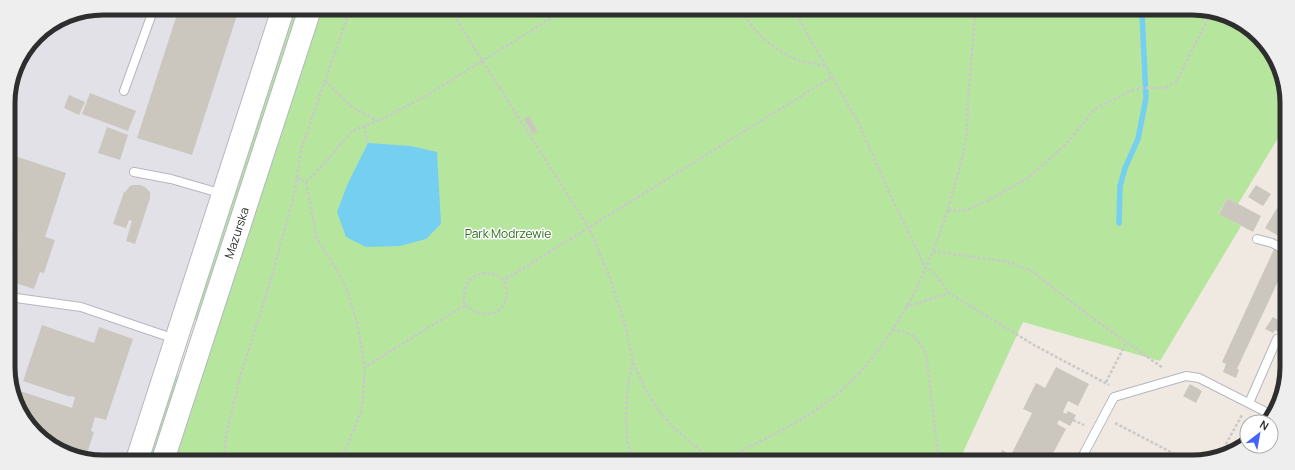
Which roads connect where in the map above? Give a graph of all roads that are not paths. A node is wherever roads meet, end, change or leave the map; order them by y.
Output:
1 (151, 15) edge
2 (282, 15) edge
3 (308, 15) edge
4 (124, 91) dead end
5 (134, 172) dead end
6 (223, 194) junction
7 (1256, 239) dead end
8 (1280, 247) edge
9 (15, 298) edge
10 (176, 339) junction
11 (1277, 339) dead end
12 (200, 348) junction
13 (1249, 403) junction
14 (1267, 412) edge
15 (139, 455) edge
16 (165, 455) edge
17 (1083, 455) edge

1 - 4 lane
2 - 6 main road
3 - 12 main road, Mazurska
5 - 6 lane
6 - 10 main road
7 - 8 lane
9 - 10 lane
10 - 12 main road
10 - 15 main road
11 - 13 lane
12 - 16 main road, Mazurska
13 - 14 lane
13 - 17 lane

